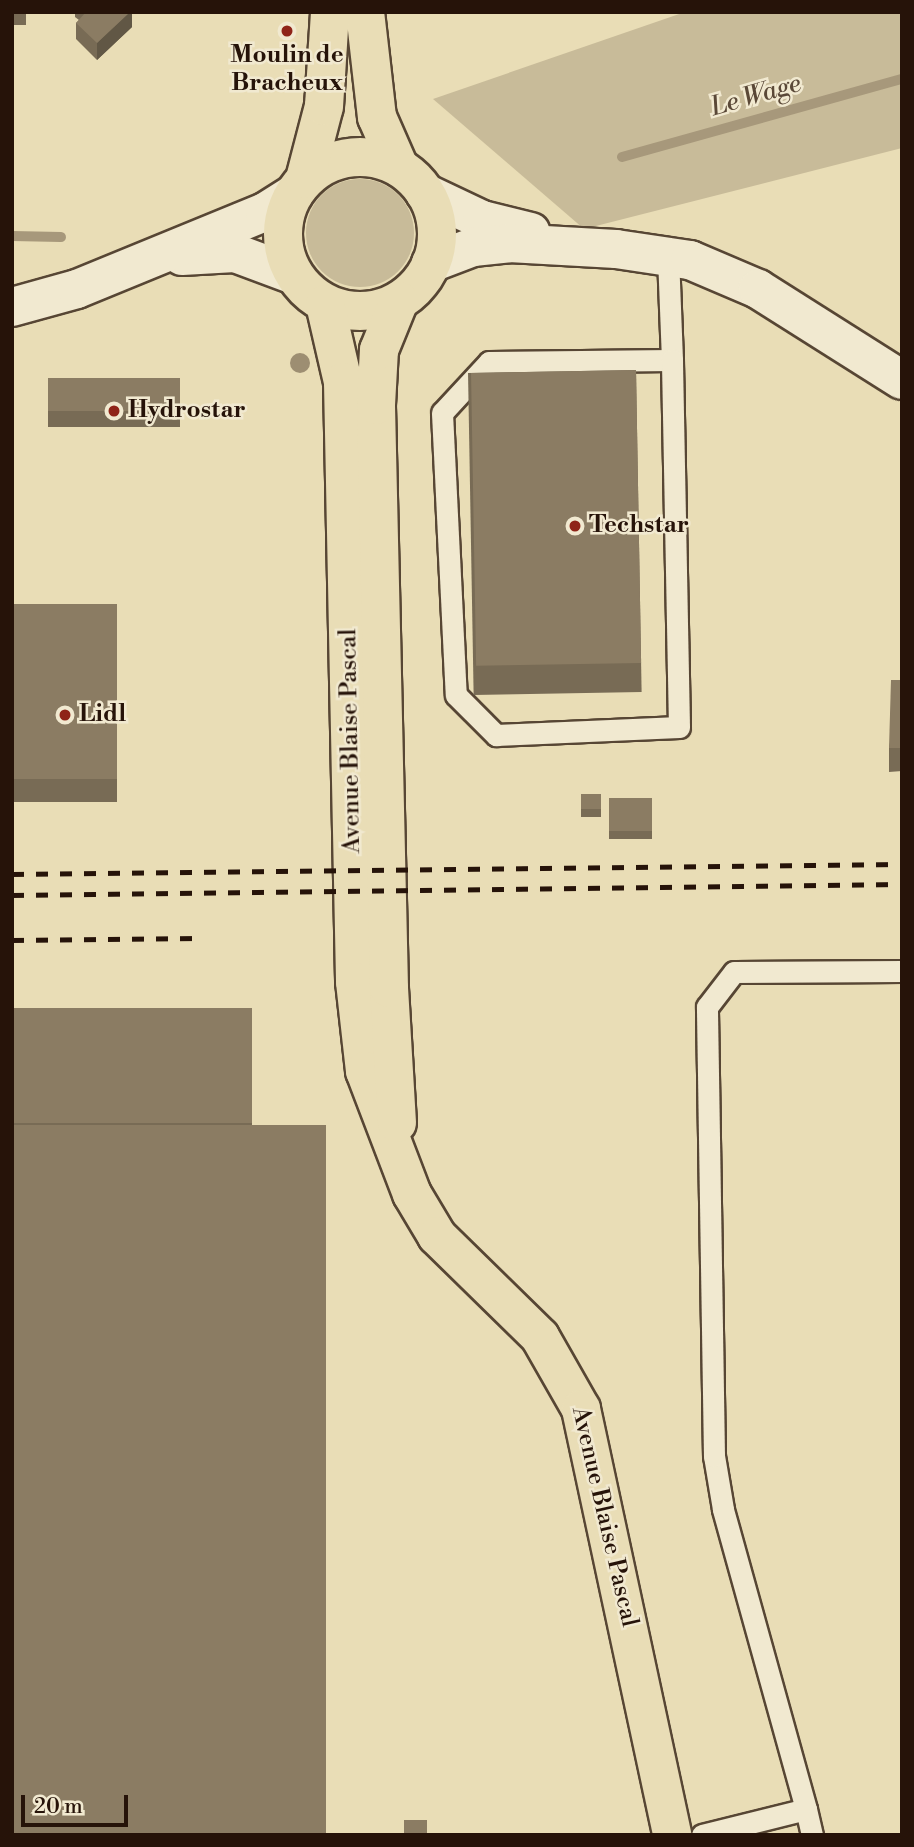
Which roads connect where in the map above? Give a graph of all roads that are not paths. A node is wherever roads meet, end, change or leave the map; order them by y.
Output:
1 (330, 12) edge
2 (365, 12) edge
3 (412, 180) junction
4 (300, 186) junction
5 (616, 249) junction
6 (668, 256) junction
7 (432, 263) junction
8 (294, 275) junction
9 (106, 277) junction
10 (399, 301) junction
11 (325, 304) junction
12 (12, 307) edge
13 (672, 360) junction
14 (902, 380) edge
15 (902, 971) edge
16 (404, 1174) junction
17 (806, 1809) junction
18 (672, 1835) edge
19 (702, 1835) edge
20 (812, 1835) edge

1 - 4 main road
2 - 3 main road
3 - 4 main road
3 - 5 street
3 - 7 main road
4 - 8 main road
4 - 9 street
5 - 6 street
5 - 7 street
6 - 13 lane
6 - 14 street
7 - 10 main road
8 - 9 street
8 - 11 main road
9 - 12 street
10 - 11 main road
10 - 16 main road, Avenue Blaise Pascal
11 - 16 main road, Avenue Blaise Pascal
13 - 13 lane
15 - 17 lane
16 - 18 main road, Avenue Blaise Pascal
17 - 19 lane
17 - 20 lane

